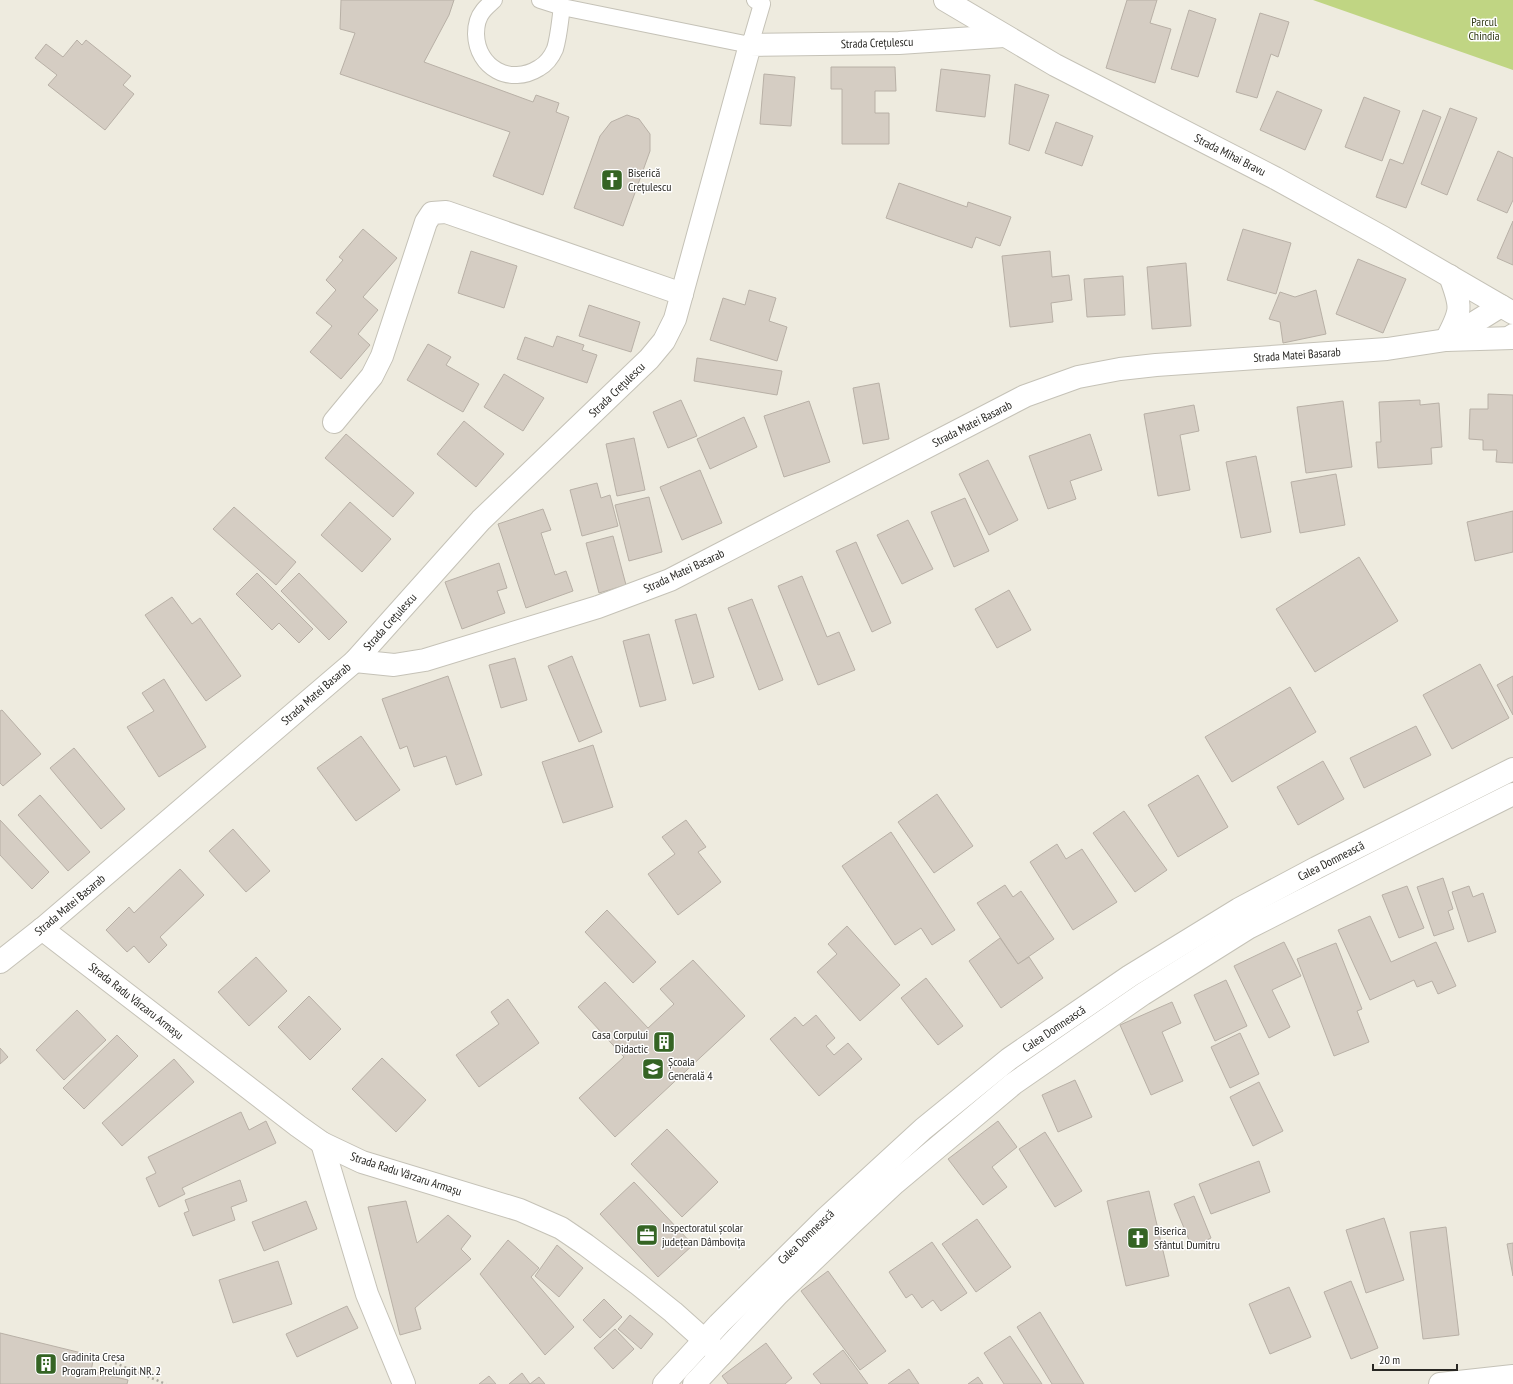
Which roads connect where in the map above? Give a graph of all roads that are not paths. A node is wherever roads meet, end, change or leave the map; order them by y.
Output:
1 (494, 0) edge
2 (540, 0) edge
3 (945, 0) edge
4 (759, 2) edge
5 (562, 7) junction
6 (1004, 36) junction
7 (750, 45) junction
8 (1450, 276) junction
9 (682, 294) junction
10 (1507, 309) edge
11 (1512, 337) edge
12 (1446, 340) junction
13 (334, 422) dead end
14 (356, 661) junction
15 (1513, 769) edge
16 (1513, 794) edge
17 (42, 929) junction
18 (0, 962) edge
19 (322, 1143) junction
20 (705, 1340) junction
21 (720, 1355) junction
22 (1513, 1376) edge
23 (404, 1384) edge
24 (664, 1384) edge
25 (694, 1384) edge
26 (1440, 1384) edge

1 - 5 lane
2 - 5 lane
3 - 6 street, Strada Mihai Bravu
4 - 7 lane, Strada Crețulescu
5 - 7 lane
6 - 7 street, Strada Crețulescu
6 - 8 street, Strada Mihai Bravu
7 - 9 street, Strada Crețulescu
8 - 10 street, Strada Mihai Bravu
8 - 12 street
9 - 13 street
9 - 14 street, Strada Crețulescu
10 - 12 street, Strada Matei Basarab
11 - 12 street, Strada Matei Basarab
12 - 14 street, Strada Matei Basarab
14 - 17 street, Strada Matei Basarab
15 - 20 street, Calea Domnească
16 - 21 street
17 - 18 street, Strada Matei Basarab
17 - 19 street, Strada Radu Vârzaru Armașu
19 - 20 street, Strada Radu Vârzaru Armașu
19 - 23 street
20 - 21 street, Strada Radu Vârzaru Armașu
20 - 24 street, Calea Domnească
21 - 25 street
22 - 26 street

